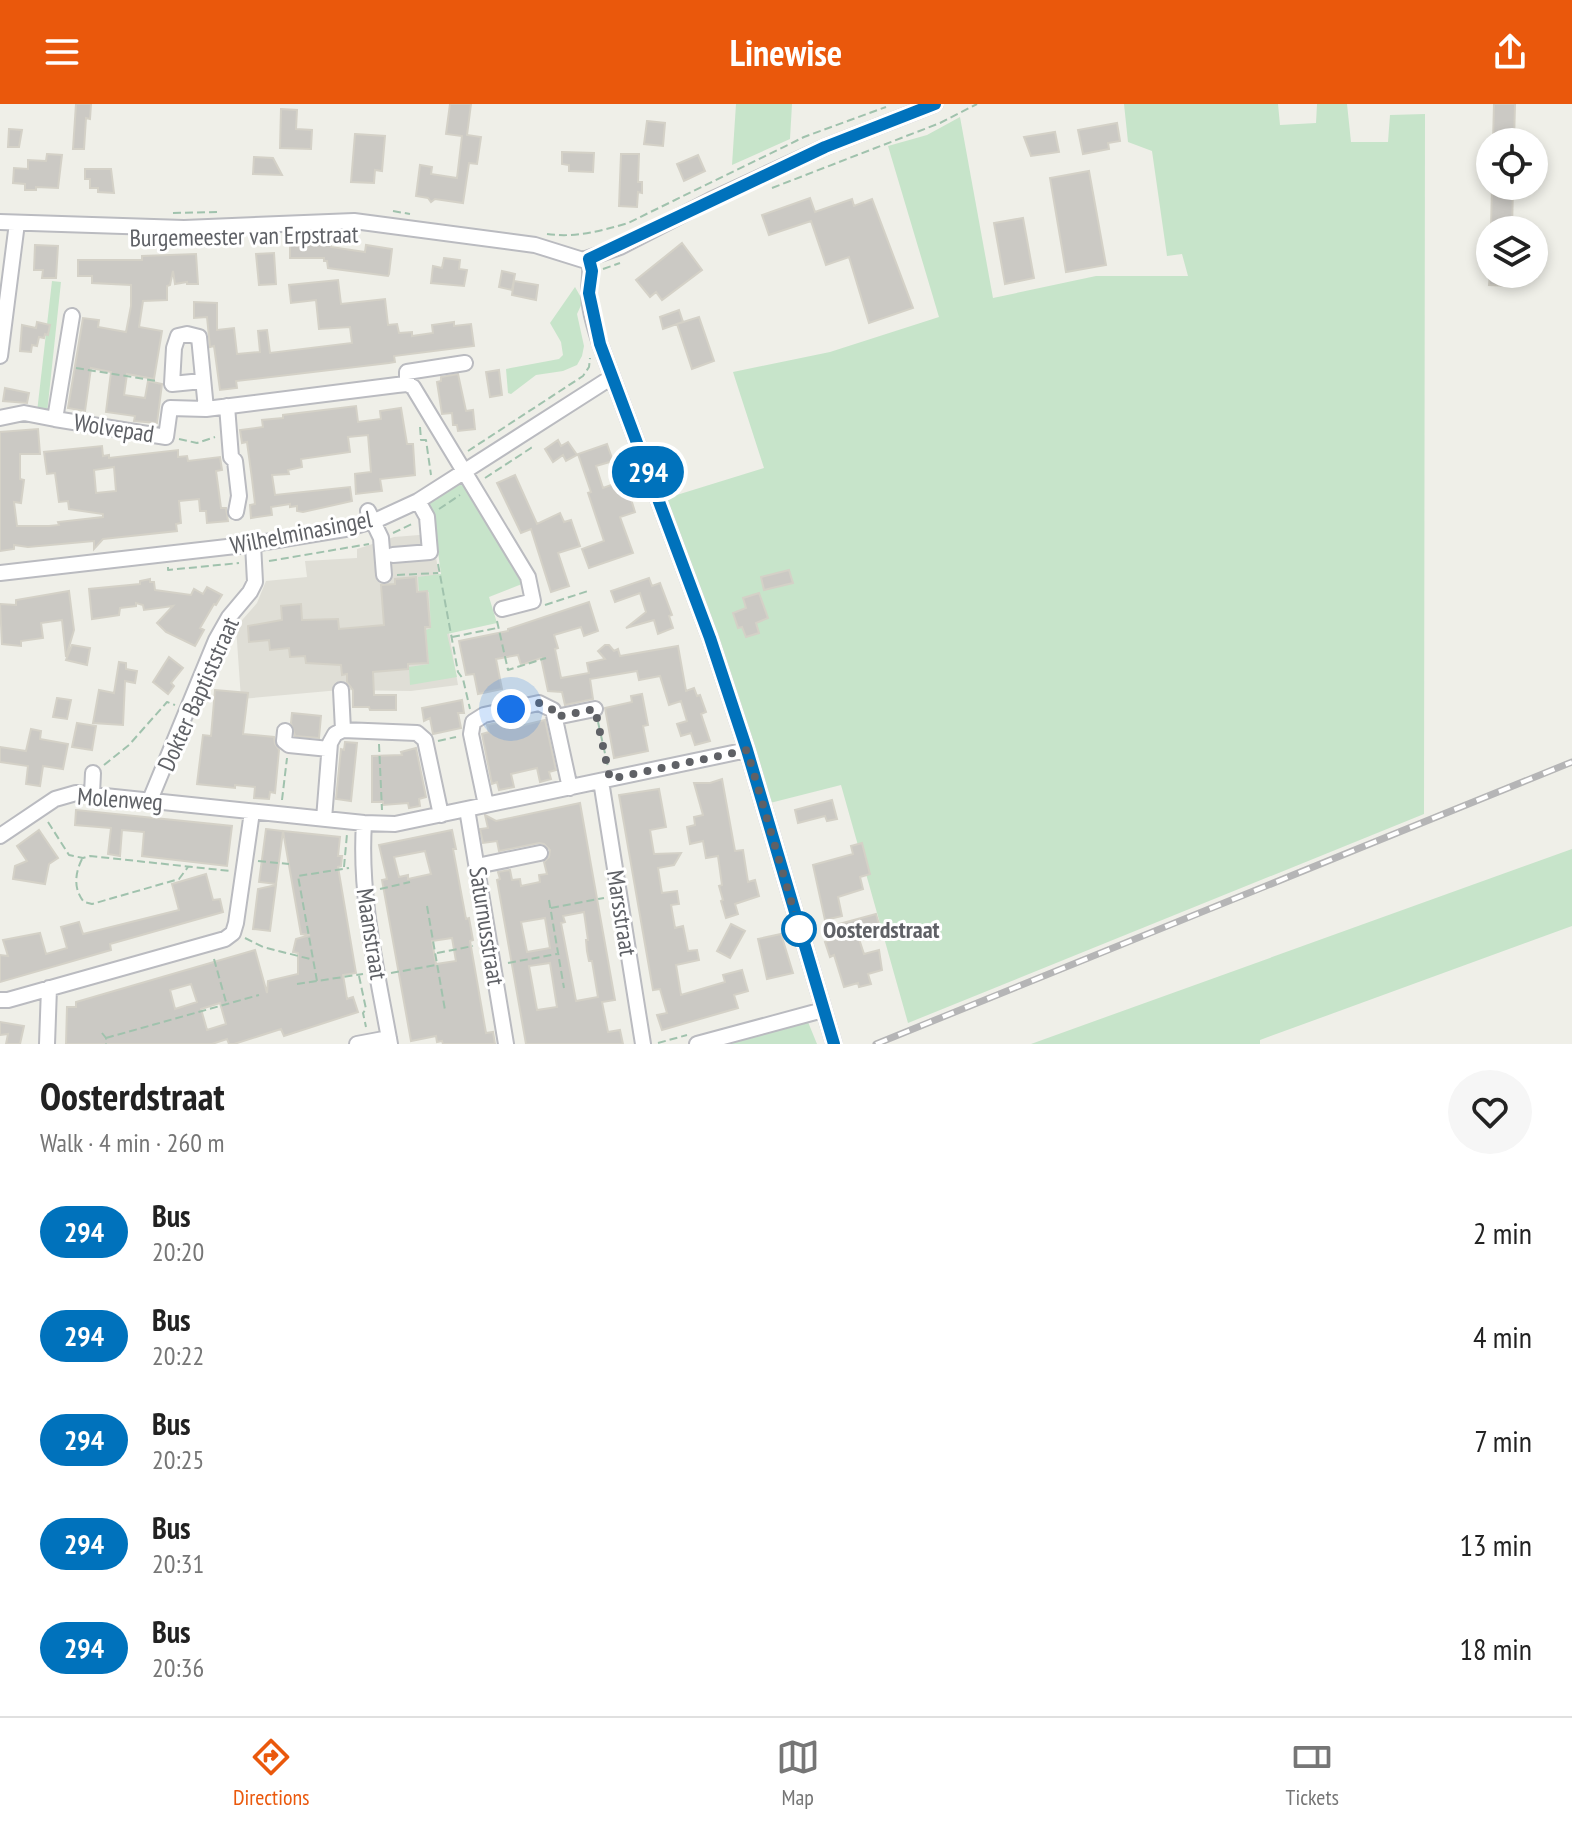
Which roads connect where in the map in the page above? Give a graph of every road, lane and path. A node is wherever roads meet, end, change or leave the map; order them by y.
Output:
1 (894, 104) edge
2 (935, 104) edge
3 (977, 104) edge
4 (768, 189) dead end
5 (0, 222) edge
6 (17, 223) junction
7 (581, 234) dead end
8 (629, 257) dead end
9 (590, 265) junction
10 (72, 316) dead end
11 (600, 344) junction
12 (0, 356) edge
13 (465, 363) dead end
14 (63, 365) junction
15 (612, 377) junction
16 (202, 381) junction
17 (172, 384) junction
18 (407, 384) junction
19 (227, 406) junction
20 (206, 409) junction
21 (0, 418) edge
22 (55, 419) junction
23 (419, 424) dead end
24 (229, 432) junction
25 (166, 437) junction
26 (454, 459) junction
27 (464, 472) junction
28 (431, 476) dead end
29 (418, 501) junction
30 (236, 512) dead end
31 (369, 516) junction
32 (427, 517) junction
33 (381, 538) junction
34 (253, 544) junction
35 (430, 552) junction
36 (167, 554) junction
37 (393, 555) dead end
38 (254, 563) junction
39 (0, 573) edge
40 (438, 573) junction
41 (384, 575) joint
42 (588, 591) dead end
43 (533, 600) junction
44 (502, 609) joint
45 (499, 628) junction
46 (451, 638) junction
47 (546, 658) dead end
48 (341, 690) dead end
49 (595, 709) joint
50 (186, 710) junction
51 (556, 717) junction
52 (472, 728) junction
53 (343, 730) junction
54 (378, 731) junction
55 (287, 738) joint
56 (425, 743) junction
57 (329, 749) junction
58 (747, 750) junction
59 (93, 773) joint
60 (605, 780) junction
61 (570, 788) junction
62 (92, 794) junction
63 (150, 800) junction
64 (486, 805) junction
65 (40, 809) junction
66 (467, 809) junction
67 (252, 812) junction
68 (281, 815) junction
69 (441, 815) junction
70 (324, 819) junction
71 (348, 821) junction
72 (364, 823) junction
73 (383, 824) junction
74 (0, 836) edge
75 (540, 853) dead end
76 (83, 858) junction
77 (289, 864) dead end
78 (244, 866) junction
79 (477, 866) junction
80 (188, 867) junction
81 (344, 867) junction
82 (362, 870) junction
83 (410, 882) dead end
84 (364, 892) junction
85 (619, 896) junction
86 (549, 900) dead end
87 (427, 906) dead end
88 (550, 908) junction
89 (233, 933) junction
90 (209, 943) junction
91 (489, 943) junction
92 (435, 953) junction
93 (558, 954) junction
94 (313, 960) junction
95 (437, 964) junction
96 (493, 966) junction
97 (359, 974) junction
98 (378, 974) junction
99 (317, 981) junction
100 (297, 984) dead end
101 (49, 988) junction
102 (564, 988) dead end
103 (259, 995) dead end
104 (0, 1000) edge
105 (227, 1004) junction
106 (445, 1010) dead end
107 (823, 1010) junction
108 (102, 1033) dead end
109 (106, 1038) junction
110 (389, 1041) edge
111 (363, 1043) edge
112 (47, 1044) edge
113 (106, 1044) edge
114 (506, 1044) edge
115 (643, 1044) edge
116 (697, 1044) edge
117 (834, 1044) edge

1 - 7 path
2 - 9 street
3 - 4 path
5 - 6 street, Burgemeester van Erpstraat
6 - 9 street, Burgemeester van Erpstraat
6 - 12 street
8 - 9 path
9 - 11 street
10 - 14 street, Wolvepad
11 - 15 street
11 - 26 path
13 - 18 street, Wolvepad
14 - 17 path
14 - 22 street, Wolvepad
15 - 27 street, Wilhelminasingel
15 - 58 street
16 - 17 street
16 - 17 street
16 - 20 street
18 - 19 street, Wolvepad
18 - 26 street
19 - 20 street, Wolvepad
19 - 24 street
20 - 25 street, Wolvepad
21 - 22 street
22 - 25 street, Wolvepad
23 - 28 path
24 - 25 path
24 - 30 street
26 - 27 street
27 - 29 street, Wilhelminasingel
27 - 43 street
29 - 31 street, Wilhelminasingel
29 - 32 street
31 - 33 street
31 - 34 street, Wilhelminasingel
32 - 33 path
32 - 35 street
33 - 38 path
33 - 41 street
34 - 36 street, Wilhelminasingel
34 - 38 street, Dokter Baptiststraat
35 - 37 street
35 - 40 path
36 - 38 path
36 - 39 street, Wilhelminasingel
38 - 50 street, Dokter Baptiststraat
40 - 41 path
40 - 46 path
42 - 43 path
43 - 44 street
44 - 45 path
45 - 46 path
45 - 47 path
46 - 52 path
48 - 53 street
49 - 51 street
49 - 60 path
50 - 59 path
50 - 63 street, Dokter Baptiststraat
51 - 52 street
51 - 61 street
52 - 56 path
52 - 64 street
53 - 54 street
53 - 57 street
54 - 56 street
54 - 73 path
55 - 57 street
55 - 68 path
56 - 69 street
57 - 70 street
58 - 60 street, Molenweg
58 - 107 street
59 - 62 street
60 - 61 street, Molenweg
60 - 85 street, Marsstraat
61 - 64 street, Molenweg
62 - 63 street, Molenweg
62 - 65 street, Molenweg
63 - 67 street, Molenweg
64 - 66 street, Molenweg
65 - 74 street, Molenweg
65 - 76 path
66 - 69 street, Molenweg
66 - 79 street, Saturnusstraat
67 - 68 street, Molenweg
67 - 78 street
68 - 70 street, Molenweg
69 - 73 street, Molenweg
70 - 71 street, Molenweg
71 - 72 street, Molenweg
71 - 81 path
72 - 73 street, Molenweg
72 - 82 street, Maanstraat
75 - 79 street
76 - 80 path
76 - 80 path
77 - 78 path
78 - 80 path
78 - 89 street
79 - 91 street, Saturnusstraat
81 - 82 path
81 - 94 path
82 - 84 street, Maanstraat
83 - 84 path
84 - 98 street, Maanstraat
85 - 88 path
85 - 115 street, Marsstraat
86 - 88 path
87 - 92 path
88 - 93 path
89 - 90 street
89 - 94 path
90 - 101 street
90 - 105 path
91 - 92 path
91 - 96 street, Saturnusstraat
92 - 95 path
93 - 96 path
93 - 102 path
94 - 99 path
95 - 98 path
95 - 106 path
96 - 114 street, Saturnusstraat
97 - 98 path
97 - 99 path
97 - 111 path
98 - 110 street, Maanstraat
99 - 100 path
101 - 104 street
101 - 112 street
103 - 105 path
105 - 109 path
107 - 116 street
107 - 117 street
108 - 109 path
109 - 113 path
110 - 111 street

